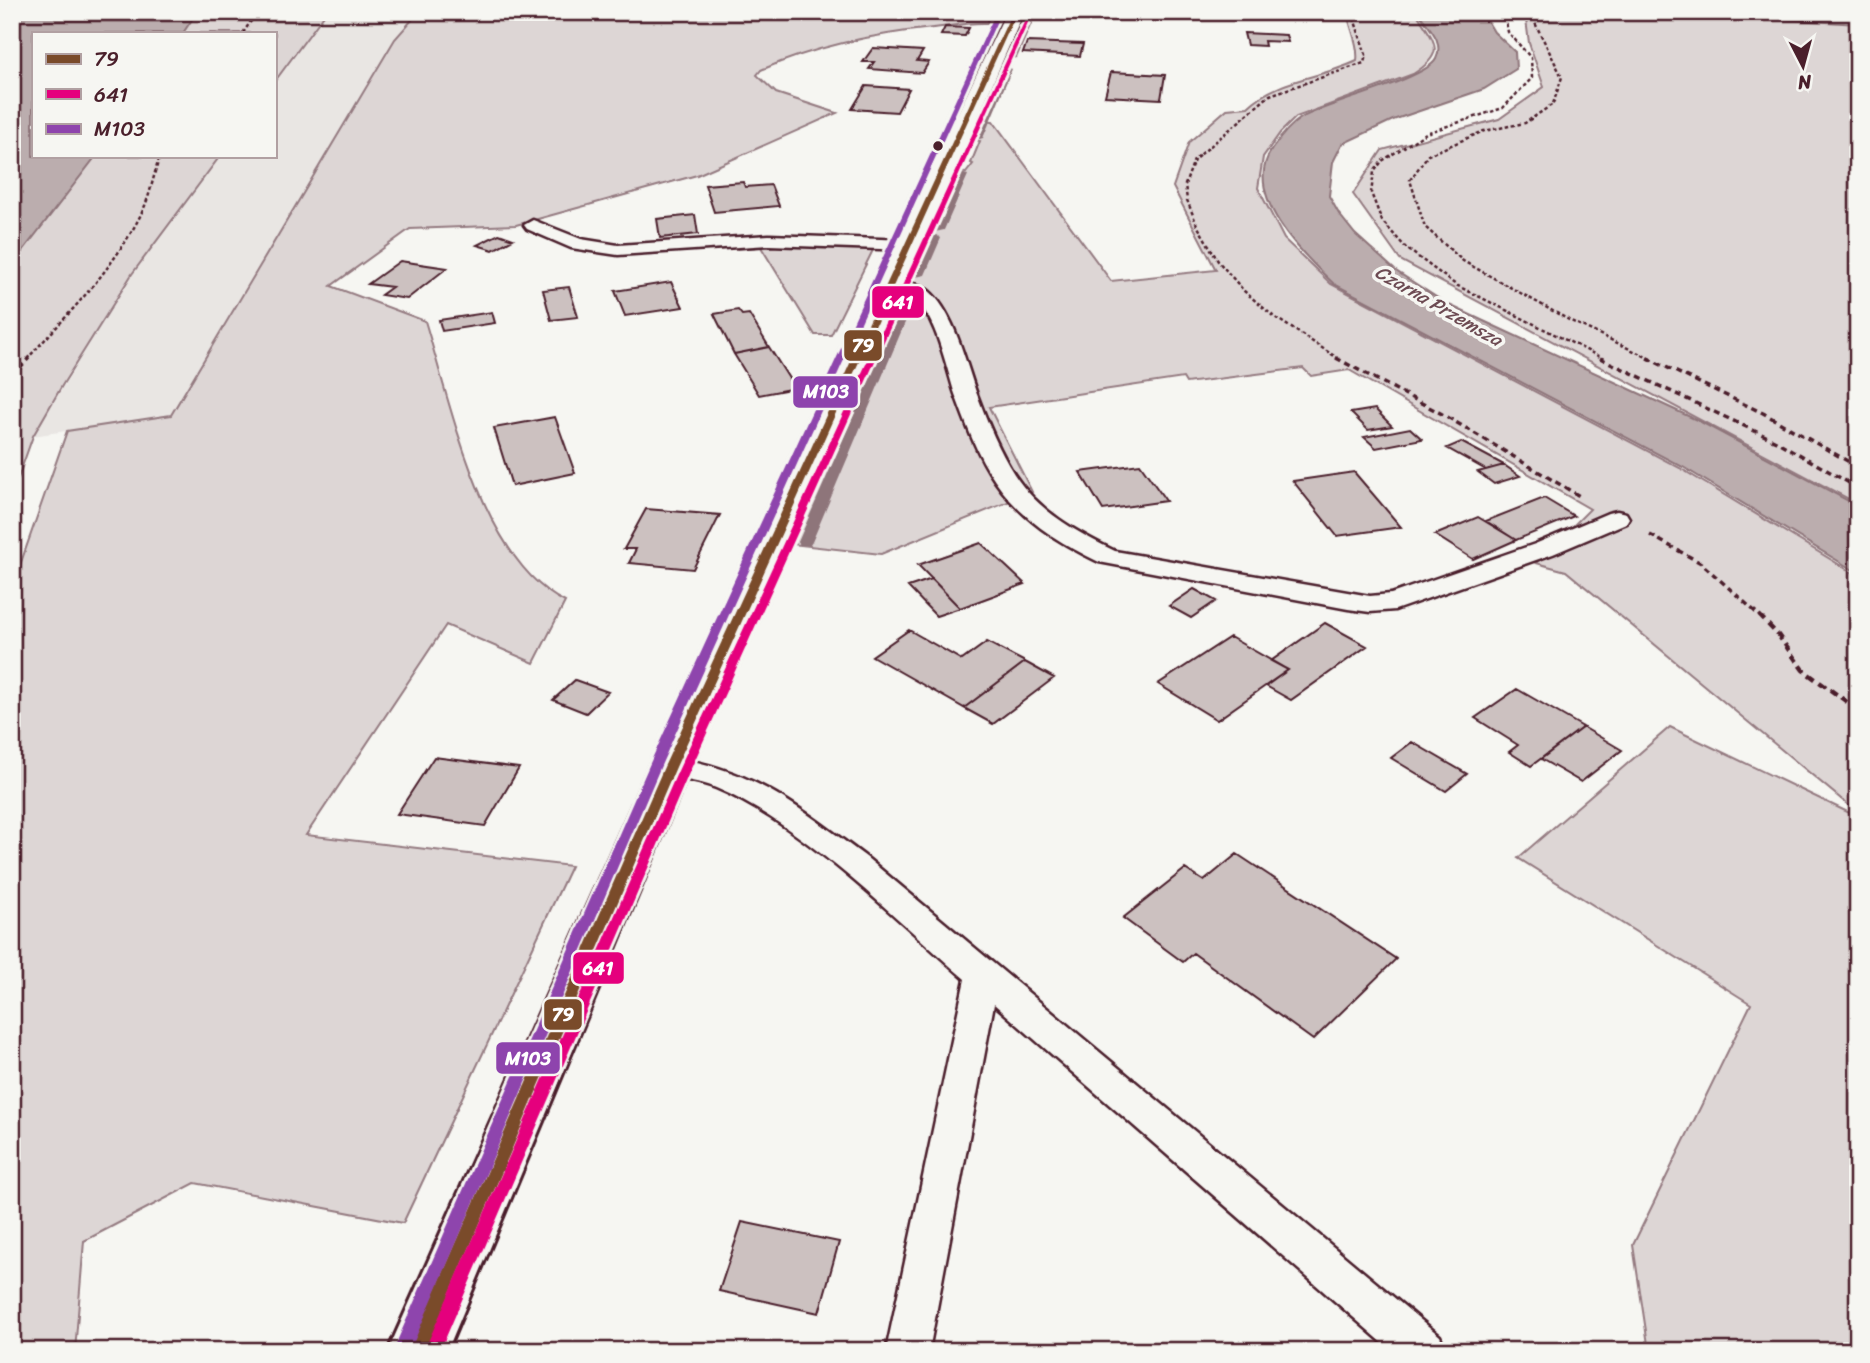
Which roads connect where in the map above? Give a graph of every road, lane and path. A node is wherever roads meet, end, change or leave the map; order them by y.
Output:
1 (257, 12) edge
2 (1015, 12) edge
3 (1352, 12) edge
4 (1504, 12) edge
5 (1538, 12) edge
6 (244, 32) edge
7 (159, 158) edge
8 (533, 225) dead end
9 (908, 245) junction
10 (889, 285) junction
11 (12, 376) edge
12 (1858, 467) edge
13 (1858, 488) edge
14 (1616, 518) junction
15 (1858, 710) edge
16 (670, 767) junction
17 (983, 973) junction
18 (417, 1351) edge
19 (907, 1351) edge
20 (1425, 1351) edge

1 - 6 path
2 - 9 street
3 - 14 path
4 - 13 path
5 - 12 path
7 - 11 path
8 - 9 lane
9 - 10 street
10 - 14 lane
10 - 16 street
14 - 15 path
16 - 17 lane
16 - 18 street
17 - 19 lane
17 - 20 lane

